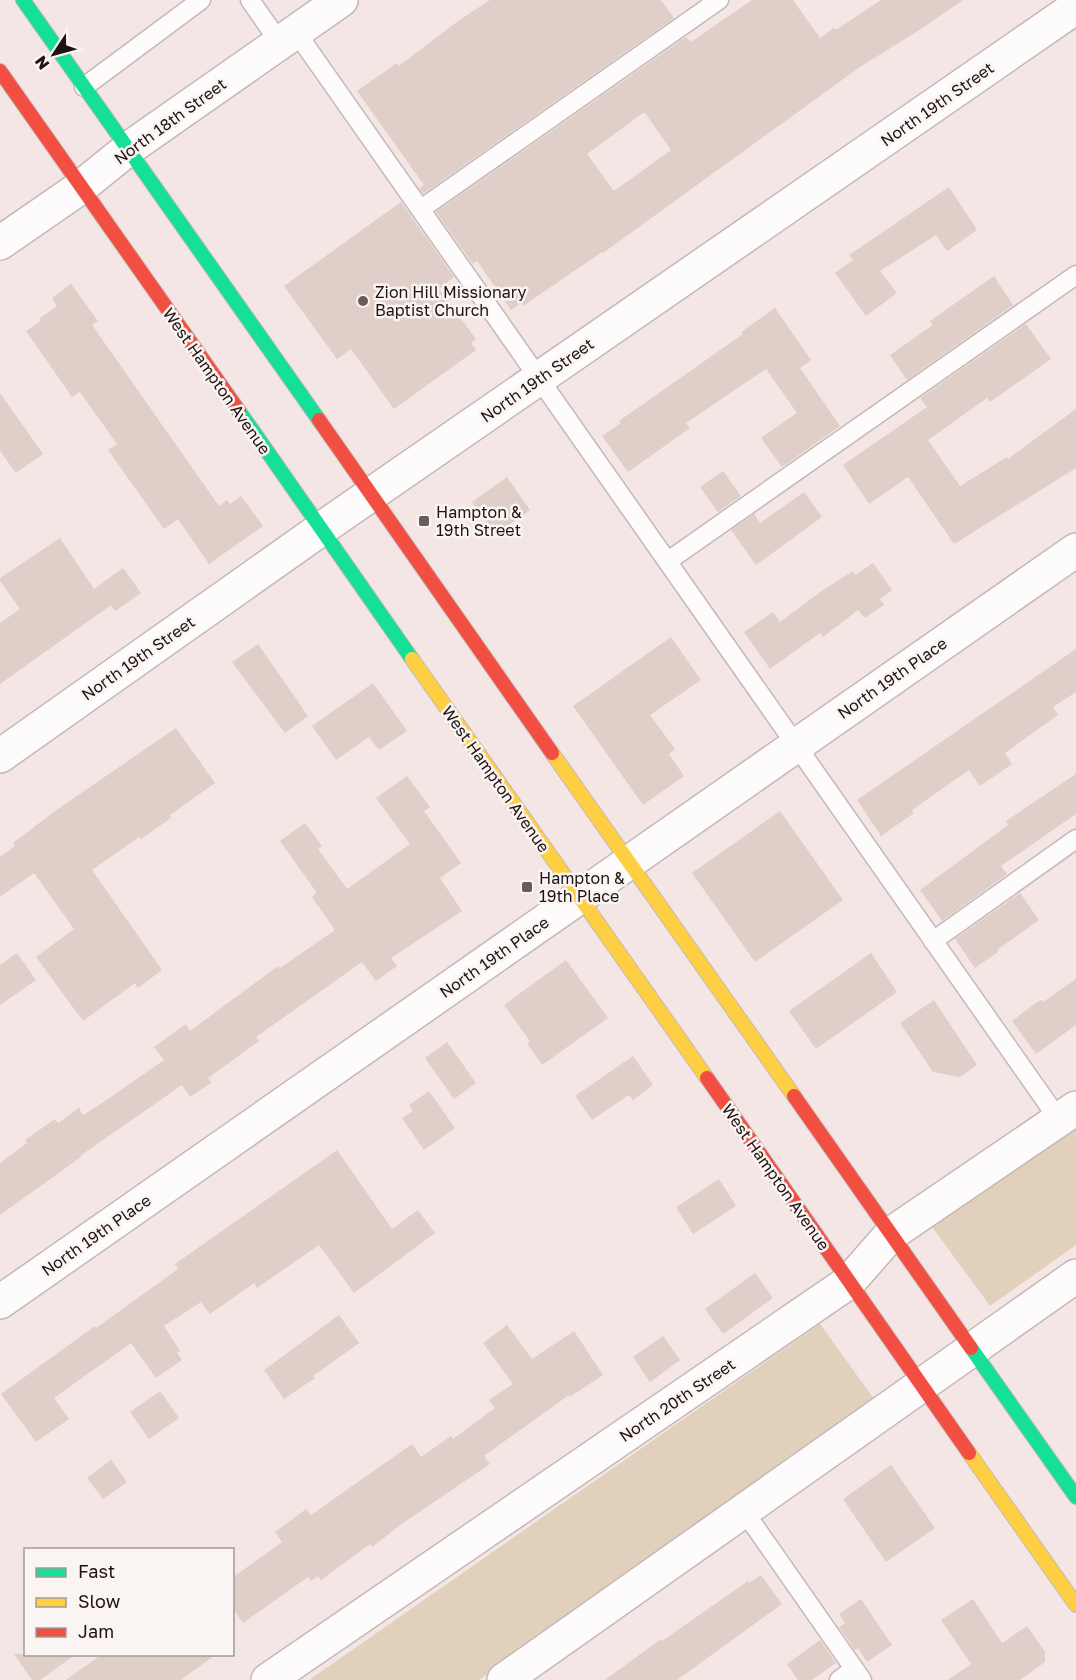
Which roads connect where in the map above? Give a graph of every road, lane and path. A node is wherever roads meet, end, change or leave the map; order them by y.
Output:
1 (23, 0) edge
2 (201, 0) edge
3 (250, 0) edge
4 (341, 0) edge
5 (719, 0) edge
6 (1076, 7) edge
7 (288, 37) junction
8 (0, 71) edge
9 (84, 87) junction
10 (128, 149) junction
11 (81, 187) junction
12 (421, 209) junction
13 (0, 243) edge
14 (1076, 275) edge
15 (539, 378) junction
16 (371, 495) junction
17 (321, 529) junction
18 (1076, 550) edge
19 (668, 561) junction
20 (796, 746) junction
21 (0, 756) edge
22 (1076, 838) edge
23 (630, 862) junction
24 (579, 898) junction
25 (933, 941) junction
26 (1067, 1114) edge
27 (891, 1234) junction
28 (1076, 1276) edge
29 (849, 1282) junction
30 (0, 1302) edge
31 (973, 1350) junction
32 (922, 1386) junction
33 (1076, 1497) edge
34 (744, 1511) junction
35 (1076, 1605) edge
36 (858, 1675) edge
37 (268, 1680) edge
38 (504, 1680) edge
39 (839, 1680) edge

1 - 9 main road
2 - 9 lane
3 - 7 lane
4 - 7 street, North 18th Street
5 - 12 lane
6 - 15 street, North 19th Street
7 - 10 street, North 18th Street
7 - 12 lane
8 - 11 main road, West Hampton Avenue
9 - 10 main road
10 - 11 street, North 18th Street
10 - 16 main road
11 - 13 street, North 18th Street
11 - 17 main road, West Hampton Avenue
12 - 15 lane
14 - 19 lane
15 - 16 street, North 19th Street
15 - 19 lane
16 - 17 street, North 19th Street
16 - 23 main road
17 - 21 street, North 19th Street
17 - 24 main road, West Hampton Avenue
18 - 20 street, North 19th Place
19 - 20 lane
20 - 23 street, North 19th Place
20 - 25 lane
22 - 25 lane
23 - 24 street, North 19th Place
23 - 27 main road
24 - 29 main road, West Hampton Avenue
24 - 30 street, North 19th Place
25 - 26 lane
26 - 27 street, North 20th Street
27 - 29 street, North 20th Street
27 - 31 main road
28 - 31 street
29 - 32 main road, West Hampton Avenue
29 - 37 street, North 20th Street
31 - 32 street
31 - 33 main road
32 - 34 street
32 - 35 main road, West Hampton Avenue
34 - 36 lane
34 - 38 street
36 - 39 lane

